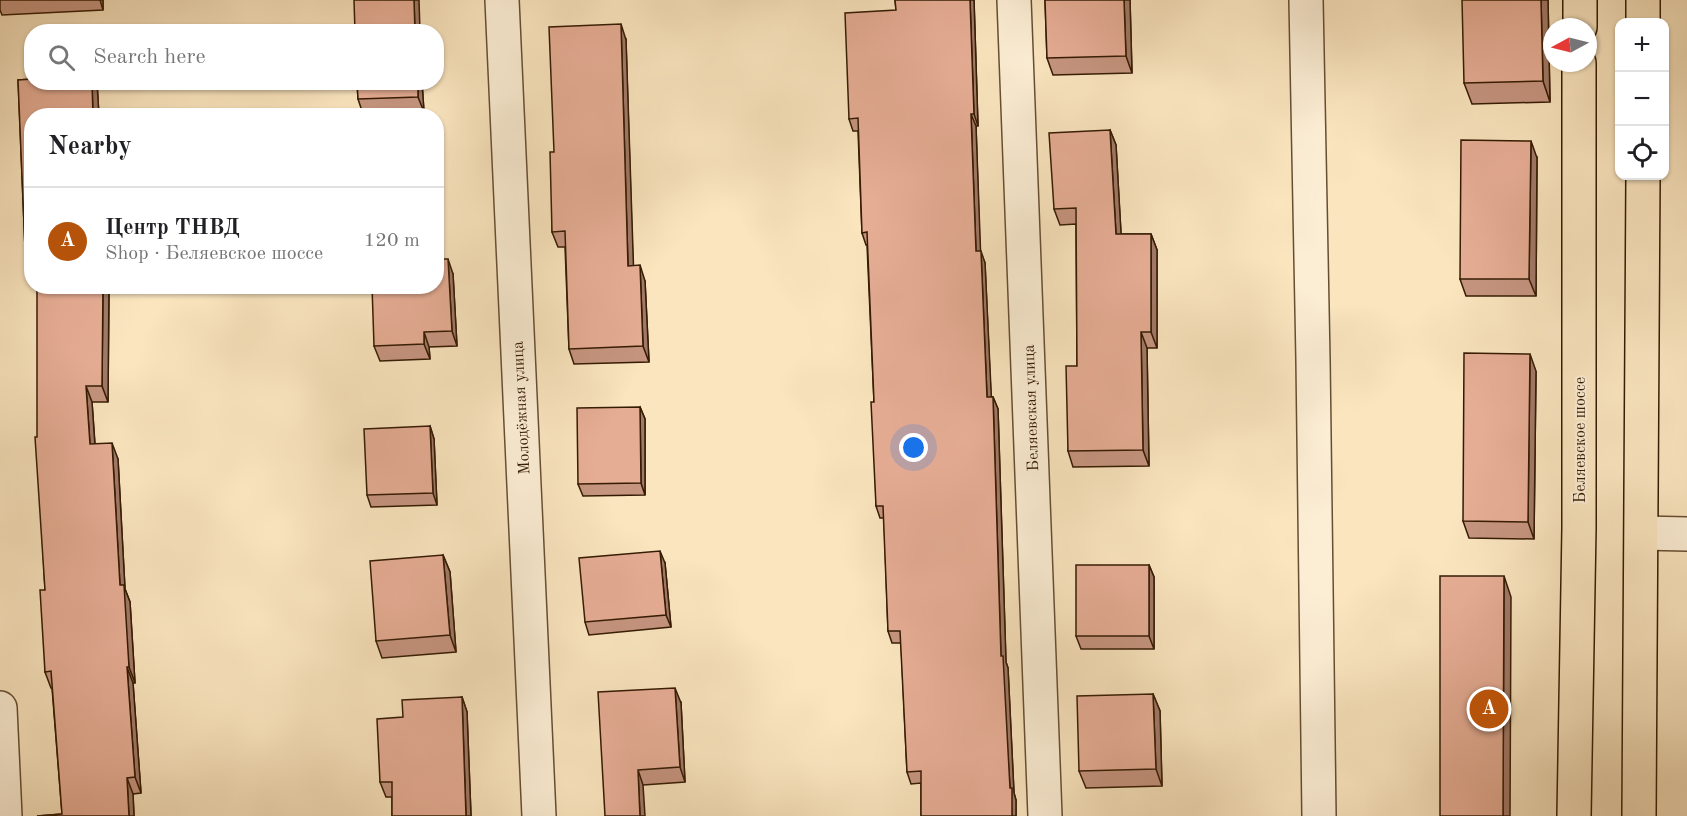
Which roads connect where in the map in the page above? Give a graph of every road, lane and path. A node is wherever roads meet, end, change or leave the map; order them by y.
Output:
1 (502, 0) edge
2 (1014, 0) edge
3 (1306, 0) edge
4 (1580, 0) edge
5 (1643, 0) edge
6 (1580, 18) edge
7 (1643, 18) edge
8 (1580, 72) edge
9 (1643, 180) edge
10 (1642, 533) junction
11 (1687, 534) edge
12 (0, 708) edge
13 (5, 816) edge
14 (539, 816) edge
15 (1045, 816) edge
16 (1319, 816) edge
17 (1574, 816) edge
18 (1639, 816) edge

1 - 14 street, Молодёжная улица
2 - 15 street, Беляевская улица
3 - 16 street
4 - 6 main road
5 - 7 main road
8 - 17 main road, Беляевское шоссе
9 - 10 main road
10 - 11 street
10 - 18 main road
12 - 13 street

